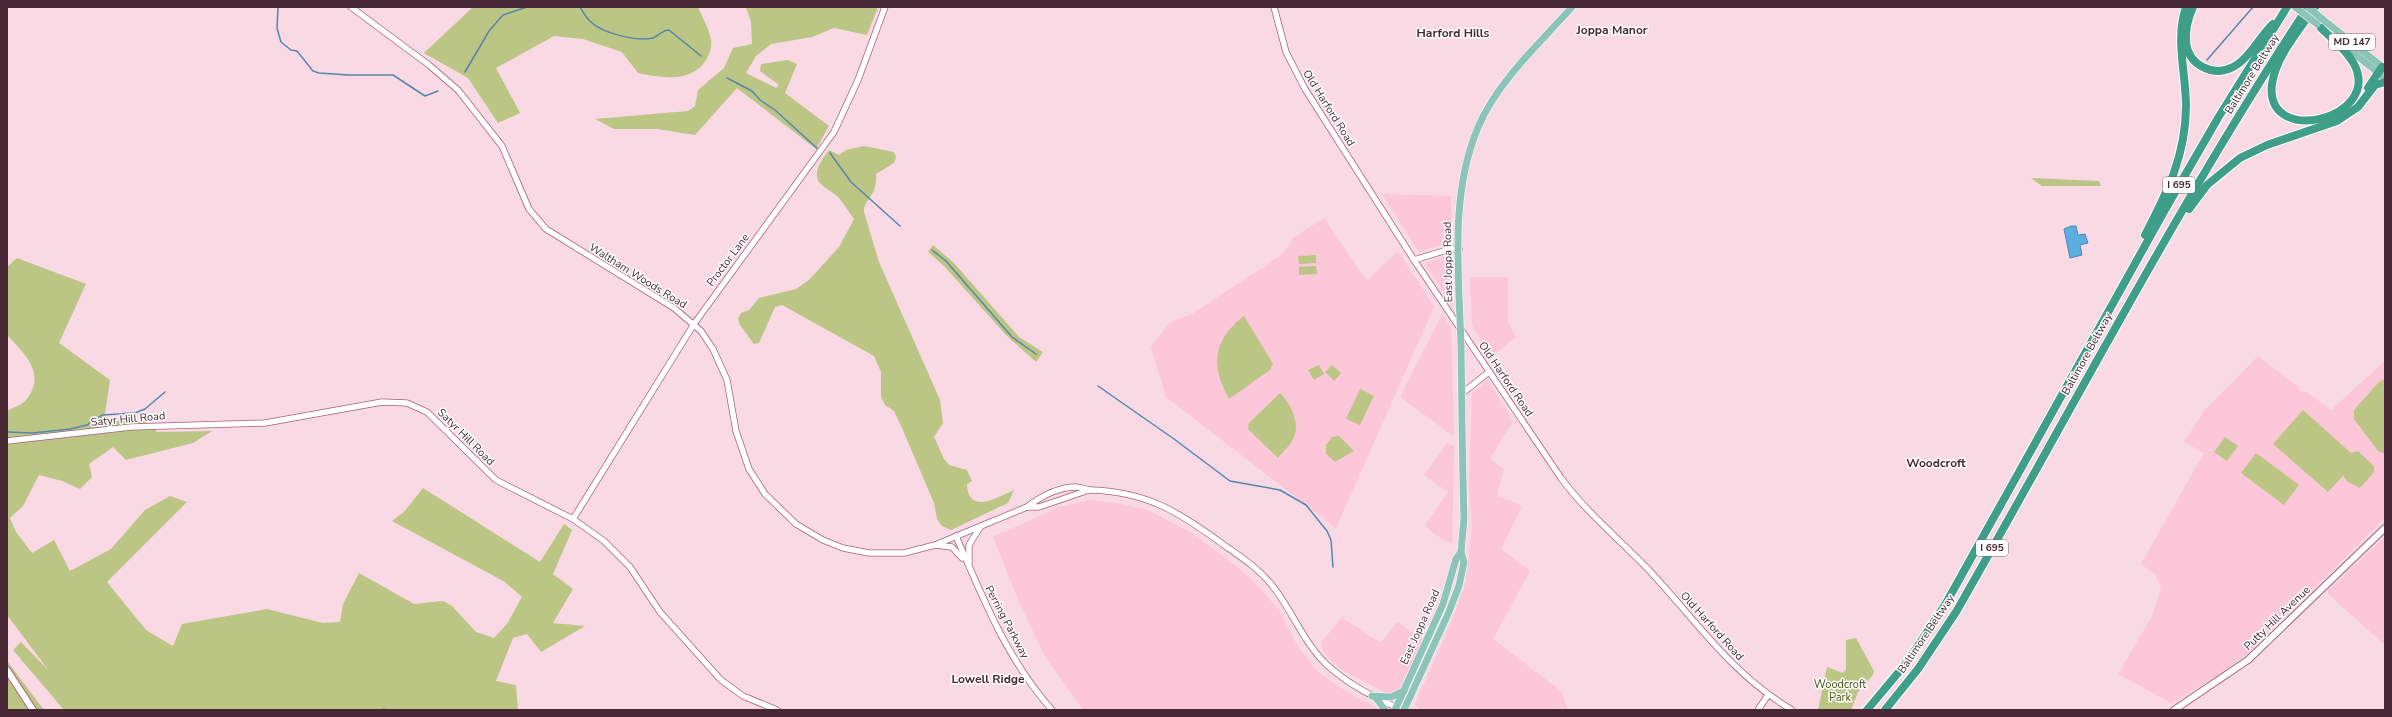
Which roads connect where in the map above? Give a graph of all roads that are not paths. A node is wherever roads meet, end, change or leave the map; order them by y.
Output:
1 (351, 7) edge
2 (885, 7) edge
3 (1274, 7) edge
4 (1572, 7) edge
5 (2186, 7) edge
6 (2193, 7) edge
7 (2287, 7) edge
8 (2295, 7) edge
9 (2308, 7) edge
10 (2315, 7) edge
11 (2281, 16) junction
12 (2319, 26) junction
13 (2383, 72) edge
14 (2385, 82) edge
15 (2353, 110) junction
16 (1459, 249) junction
17 (1414, 260) junction
18 (694, 324) junction
19 (1460, 329) junction
20 (2082, 357) junction
21 (1490, 372) junction
22 (2086, 378) junction
23 (1462, 391) junction
24 (7, 441) edge
25 (1090, 490) junction
26 (1027, 507) junction
27 (573, 519) junction
28 (982, 526) junction
29 (2385, 528) edge
30 (956, 536) junction
31 (935, 545) junction
32 (1462, 552) junction
33 (970, 570) junction
34 (7, 670) edge
35 (1404, 691) junction
36 (1768, 695) junction
37 (1374, 697) junction
38 (1399, 709) edge
39 (33, 710) edge
40 (777, 710) edge
41 (1052, 710) edge
42 (1385, 710) edge
43 (1758, 710) edge
44 (1792, 710) edge
45 (1867, 710) edge
46 (1885, 710) edge
47 (2174, 710) edge

1 - 18 street, Waltham Woods Road
2 - 18 street, Proctor Lane
3 - 17 street, Old Harford Road
4 - 16 main road, East Joppa Road
5 - 20 highway
6 - 11 highway
7 - 11 highway, Baltimore Beltway / I 695
8 - 12 main road, MD 147, bridge
9 - 13 main road, MD 147, bridge
9 - 22 highway, Baltimore Beltway / I 695
10 - 12 highway
11 - 20 highway, Baltimore Beltway / I 695
12 - 13 main road, MD 147
13 - 15 highway
14 - 15 highway
15 - 22 highway
16 - 17 street
16 - 19 main road, East Joppa Road
17 - 19 street, Old Harford Road
18 - 27 street, Proctor Lane
18 - 31 street, Waltham Woods Road
19 - 21 street, Old Harford Road
19 - 23 main road, East Joppa Road
20 - 45 highway, Baltimore Beltway / I 695
21 - 23 street
21 - 36 street, Old Harford Road
22 - 46 highway, Baltimore Beltway / I 695
23 - 32 main road, East Joppa Road
24 - 27 street, Satyr Hill Road
25 - 26 street, Waltham Woods Road
25 - 26 street, Waltham Woods Road
25 - 37 street, Waltham Woods Road
26 - 28 street, Waltham Woods Road
27 - 40 street, Satyr Hill Road
28 - 30 street, Waltham Woods Road
28 - 33 street
29 - 47 main road, Putty Hill Avenue
30 - 31 street, Waltham Woods Road
30 - 33 street, Perring Parkway
31 - 33 street
32 - 35 main road, East Joppa Road
32 - 38 main road, East Joppa Road
33 - 41 street, Perring Parkway
34 - 39 main road
35 - 37 main road
35 - 38 main road, East Joppa Road
36 - 43 street
36 - 44 street, Old Harford Road
37 - 38 street, Waltham Woods Road
37 - 42 main road

